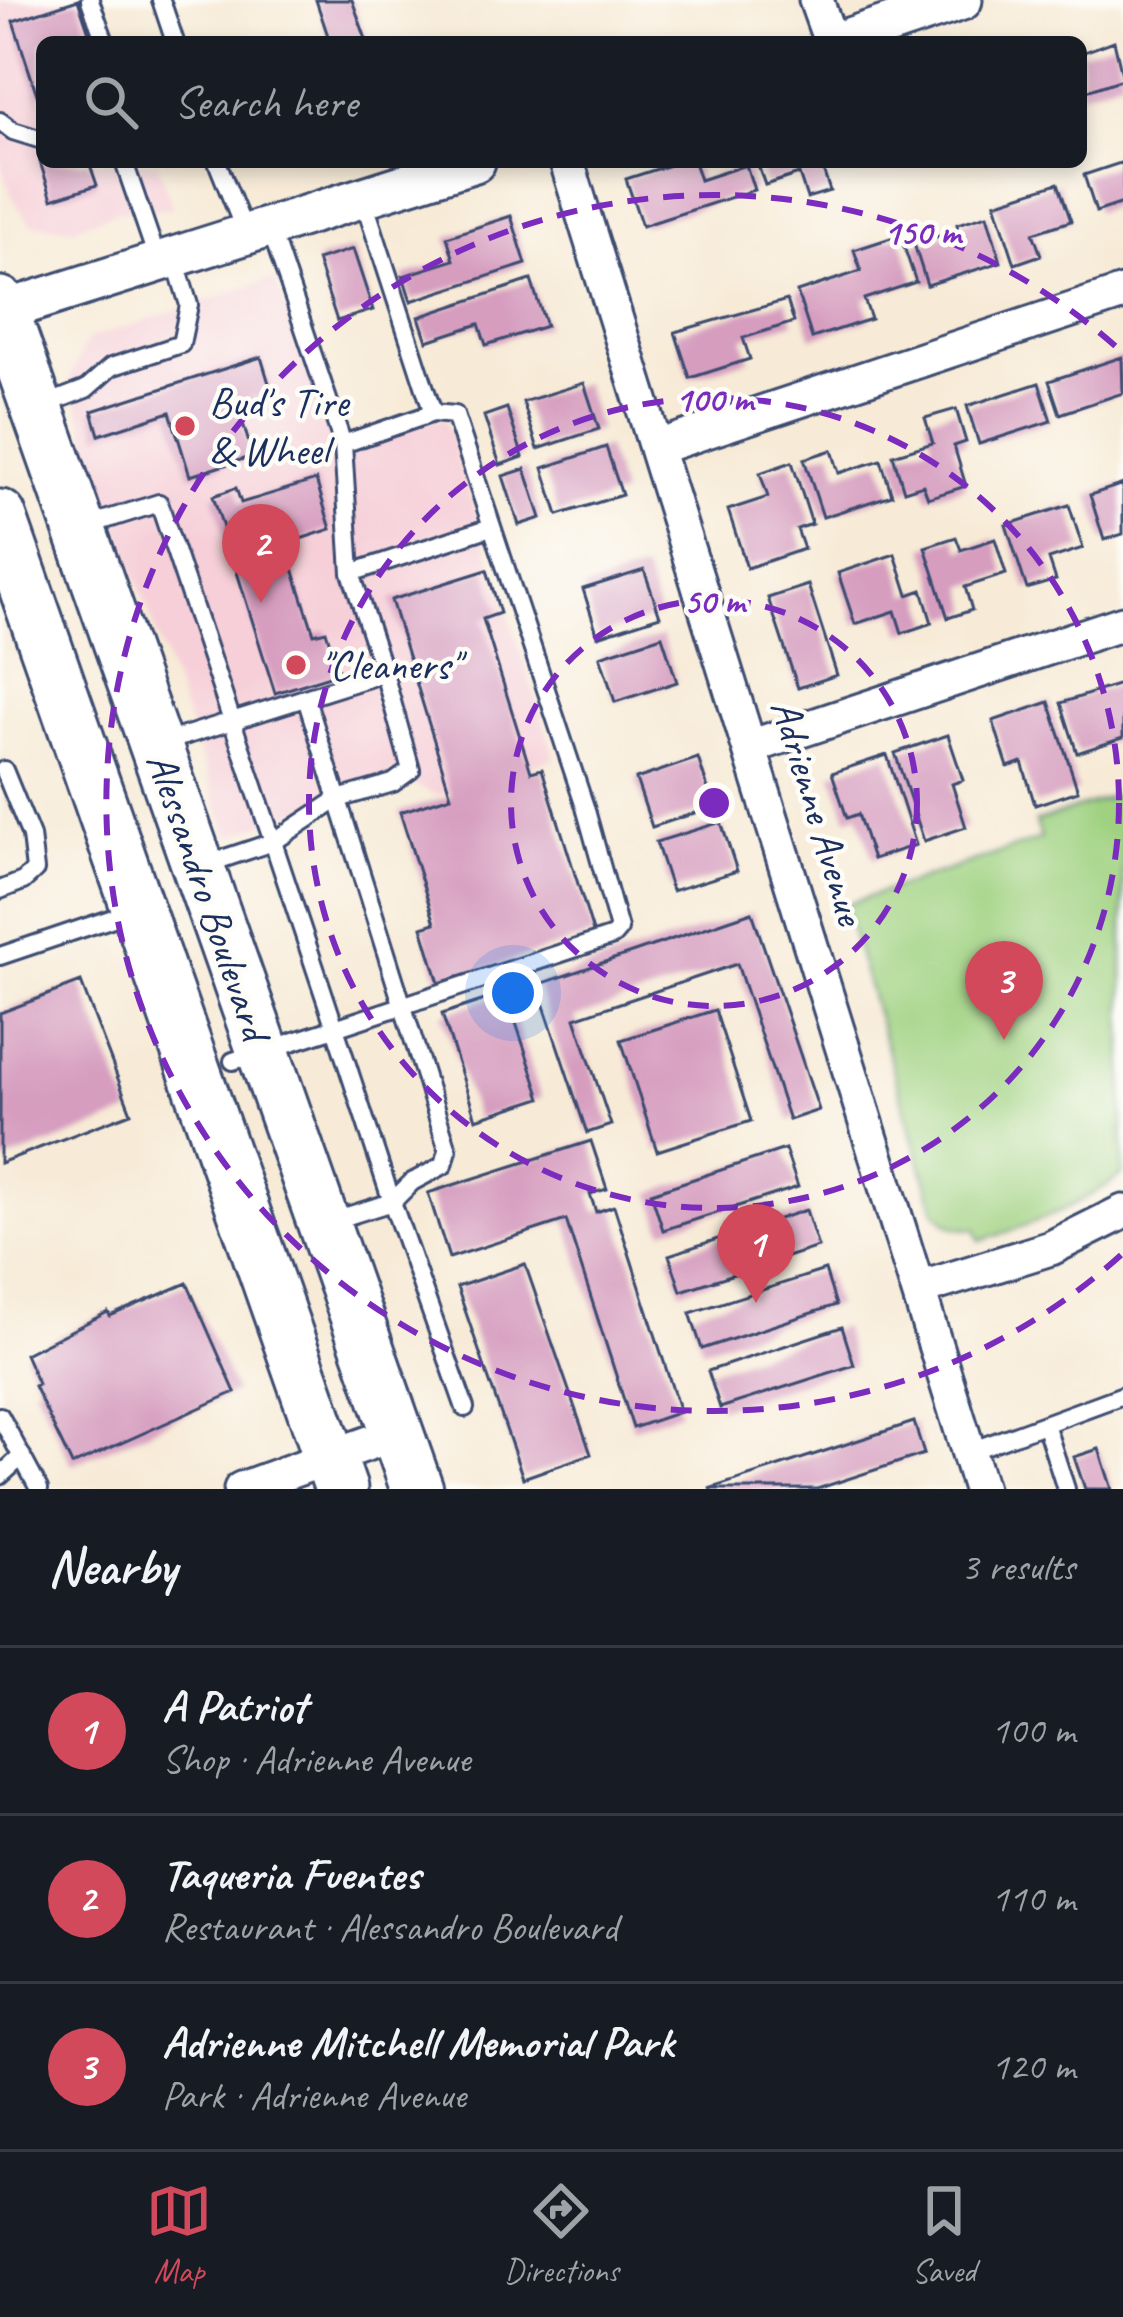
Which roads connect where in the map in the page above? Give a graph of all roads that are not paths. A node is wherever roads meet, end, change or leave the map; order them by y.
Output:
1 (90, 0) edge
2 (160, 0) edge
3 (816, 0) edge
4 (962, 0) edge
5 (103, 36) edge
6 (173, 36) edge
7 (831, 36) edge
8 (852, 36) edge
9 (0, 122) edge
10 (36, 141) edge
11 (127, 168) edge
12 (221, 168) edge
13 (456, 168) edge
14 (569, 168) edge
15 (362, 197) junction
16 (258, 231) junction
17 (166, 260) junction
18 (1123, 293) edge
19 (1, 309) edge
20 (38, 407) junction
21 (433, 413) junction
22 (343, 444) junction
23 (658, 447) junction
24 (0, 516) edge
25 (491, 527) junction
26 (80, 528) junction
27 (351, 573) junction
28 (1123, 623) edge
29 (52, 665) junction
30 (384, 673) junction
31 (306, 698) junction
32 (232, 721) junction
33 (155, 745) junction
34 (750, 747) junction
35 (1, 768) edge
36 (338, 800) junction
37 (273, 842) junction
38 (197, 867) junction
39 (0, 890) edge
40 (137, 910) junction
41 (0, 956) edge
42 (404, 1006) junction
43 (335, 1028) junction
44 (248, 1057) junction
45 (392, 1202) junction
46 (1123, 1212) edge
47 (324, 1223) junction
48 (919, 1289) junction
49 (1123, 1395) edge
50 (465, 1408) dead end
51 (0, 1416) edge
52 (1046, 1427) junction
53 (398, 1432) junction
54 (968, 1452) junction
55 (22, 1456) junction
56 (335, 1473) edge
57 (0, 1476) edge
58 (39, 1489) edge
59 (241, 1489) edge
60 (417, 1489) edge
61 (980, 1489) edge
62 (1066, 1489) edge

1 - 5 lane
2 - 6 lane
3 - 7 street
4 - 8 street
9 - 10 lane
11 - 17 lane
12 - 16 lane
13 - 15 street
14 - 23 street, Adrienne Avenue
15 - 16 street
15 - 21 lane
16 - 17 street
16 - 22 lane
17 - 19 street
17 - 20 lane
18 - 23 street
19 - 20 main road, Alessandro Boulevard
20 - 26 main road, Alessandro Boulevard
21 - 22 lane
21 - 25 lane
22 - 27 lane
23 - 34 street, Adrienne Avenue
24 - 29 main road, Alessandro Boulevard
25 - 27 lane
25 - 42 lane
26 - 32 lane
26 - 33 main road, Alessandro Boulevard
27 - 30 lane
28 - 34 street
29 - 38 main road
29 - 40 main road, Alessandro Boulevard
30 - 31 lane
30 - 36 lane
31 - 32 lane
31 - 36 lane
32 - 33 lane
32 - 37 lane
33 - 38 main road, Alessandro Boulevard
34 - 48 street, Adrienne Avenue
35 - 39 lane
36 - 37 lane
36 - 42 lane
37 - 38 lane
37 - 43 lane
38 - 44 main road, Alessandro Boulevard
40 - 41 lane
40 - 44 main road
40 - 56 main road, Alessandro Boulevard
42 - 43 lane
42 - 45 lane
43 - 44 lane
43 - 45 lane
44 - 47 main road
45 - 47 lane
45 - 50 lane
46 - 48 street
47 - 53 main road
48 - 54 street, Adrienne Avenue
49 - 52 lane
51 - 55 lane
52 - 54 lane
52 - 62 lane
53 - 56 street
53 - 60 main road
54 - 61 street, Adrienne Avenue
55 - 57 lane
55 - 58 lane
56 - 59 street

